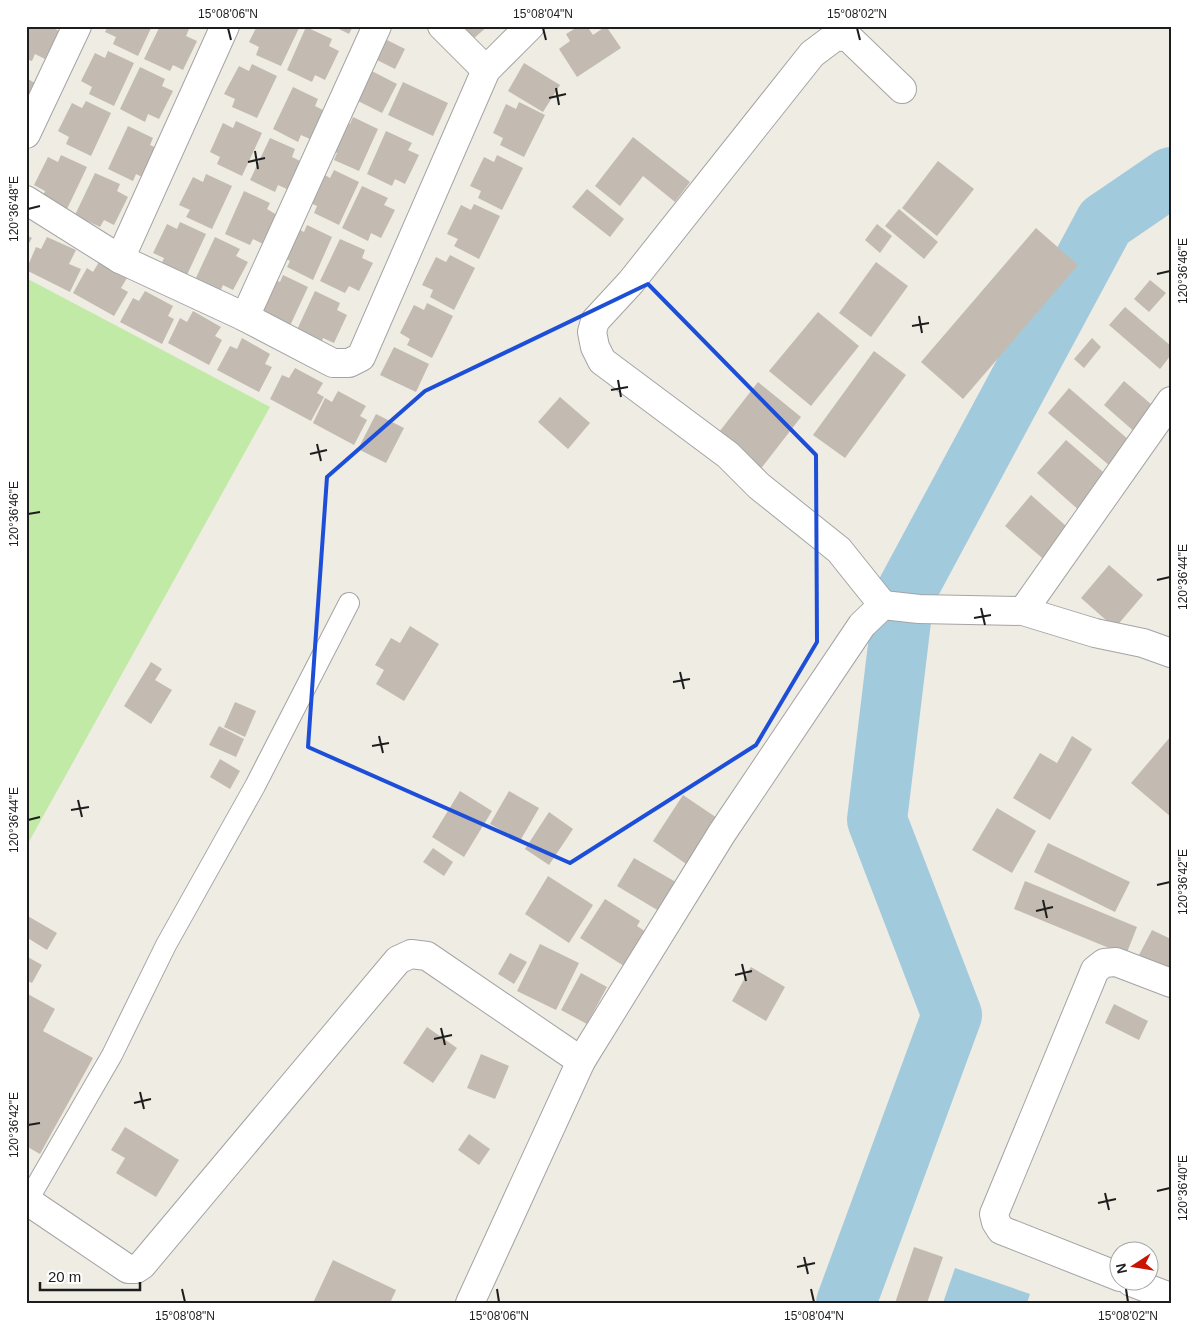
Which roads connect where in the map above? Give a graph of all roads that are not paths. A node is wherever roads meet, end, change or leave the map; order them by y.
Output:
1 (76, 26) edge
2 (225, 26) edge
3 (377, 26) edge
4 (442, 26) edge
5 (530, 26) edge
6 (486, 70) junction
7 (902, 89) dead end
8 (26, 134) edge
9 (26, 200) edge
10 (120, 259) junction
11 (245, 317) junction
12 (1171, 401) edge
13 (349, 603) dead end
14 (900, 607) junction
15 (1023, 611) junction
16 (1171, 653) edge
17 (1171, 983) edge
18 (581, 1061) junction
19 (27, 1200) edge
20 (1110, 1273) edge
21 (1155, 1292) edge
22 (1169, 1298) edge
23 (470, 1303) edge

1 - 8 street
2 - 10 street
3 - 11 street
4 - 6 street
5 - 6 street
6 - 11 street
7 - 14 street
9 - 10 street
10 - 11 street
12 - 15 street
13 - 19 lane
14 - 15 street
14 - 18 street
15 - 16 street
17 - 20 street
18 - 19 street
18 - 23 street
21 - 22 street

